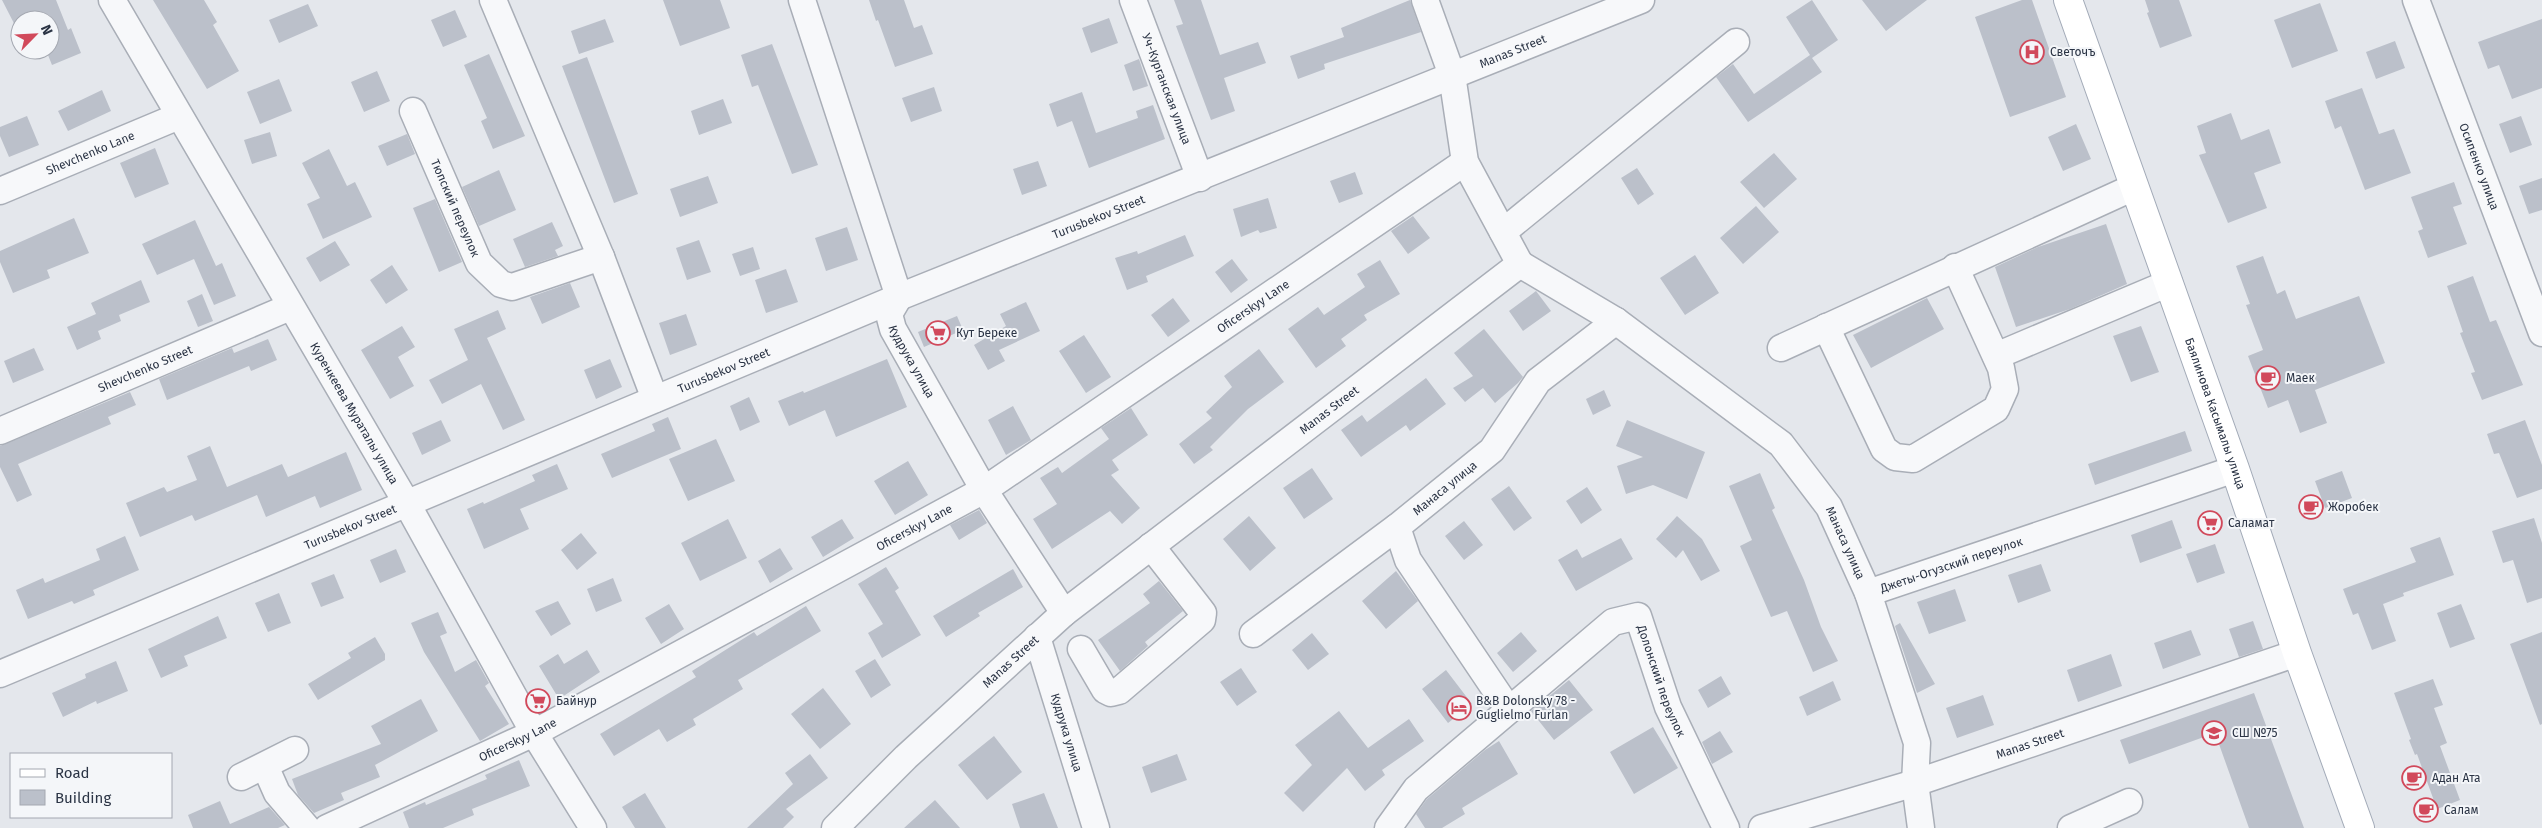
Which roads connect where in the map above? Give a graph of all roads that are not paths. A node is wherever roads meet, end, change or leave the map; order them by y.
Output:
1 (112, 0) edge
2 (493, 0) edge
3 (802, 0) edge
4 (1133, 0) edge
5 (1425, 0) edge
6 (1642, 0) edge
7 (2068, 0) edge
8 (2416, 0) edge
9 (1736, 42) dead end
10 (1452, 75) junction
11 (413, 110) dead end
12 (179, 116) junction
13 (1465, 162) junction
14 (1200, 178) junction
15 (2134, 187) junction
16 (0, 191) edge
17 (1502, 232) junction
18 (601, 257) junction
19 (1520, 264) junction
20 (1955, 267) junction
21 (2168, 283) junction
22 (899, 298) junction
23 (290, 307) junction
24 (1616, 321) junction
25 (1826, 327) junction
26 (2542, 332) edge
27 (1781, 348) dead end
28 (1996, 356) junction
29 (655, 399) junction
30 (0, 431) edge
31 (2235, 469) junction
32 (984, 490) junction
33 (406, 502) junction
34 (1397, 527) junction
35 (1151, 546) junction
36 (1868, 593) junction
37 (1064, 613) junction
38 (1254, 634) dead end
39 (1037, 637) junction
40 (1081, 649) dead end
41 (2297, 653) junction
42 (0, 674) edge
43 (1509, 710) junction
44 (534, 734) junction
45 (295, 750) dead end
46 (264, 766) junction
47 (241, 777) dead end
48 (1915, 783) junction
49 (2129, 802) dead end
50 (307, 828) edge
51 (326, 828) edge
52 (593, 828) edge
53 (835, 828) edge
54 (1096, 828) edge
55 (1388, 828) edge
56 (1726, 828) edge
57 (1762, 828) edge
58 (1921, 828) edge
59 (2072, 828) edge
60 (2360, 828) edge

1 - 12 street, Куренкеева Мураталы улица
2 - 18 street
3 - 22 street
4 - 14 street, Уч-Курганская улица
5 - 10 street
6 - 10 street, Manas Street
7 - 15 main road, Баялинова Касымалы улица
8 - 26 street, Осипенко улица
9 - 17 street
10 - 13 street
10 - 14 street, Turusbekov Street
11 - 18 street, Тюпский переулок
12 - 16 street, Shevchenko Lane
12 - 23 street, Куренкеева Мураталы улица
13 - 17 street
13 - 32 street, Oficerskyy Lane
14 - 22 street, Turusbekov Street
15 - 20 street
15 - 21 main road, Баялинова Касымалы улица
17 - 19 street
18 - 29 street
19 - 24 street, Манаса улица
19 - 35 street, Manas Street
20 - 25 street
20 - 28 street
21 - 28 street
21 - 31 main road, Баялинова Касымалы улица
22 - 29 street, Turusbekov Street
22 - 32 street, Кудрука улица
23 - 30 street, Shevchenko Street
23 - 33 street, Куренкеева Мураталы улица
24 - 34 street, Манаса улица
24 - 36 street, Манаса улица
25 - 27 street
25 - 28 street
29 - 33 street, Turusbekov Street
31 - 36 street, Джеты-Огузский переулок
31 - 41 main road, Баялинова Касымалы улица
32 - 37 street, Кудрука улица
32 - 44 street, Oficerskyy Lane
33 - 42 street, Turusbekov Street
33 - 44 street, Куренкеева Мураталы улица
34 - 38 street, Манаса улица
34 - 43 street
35 - 37 street, Manas Street
35 - 40 street
36 - 48 street, Джеты-Огузский переулок
37 - 39 street, Manas Street
39 - 53 street, Manas Street
39 - 54 street, Кудрука улица
41 - 48 street, Manas Street
41 - 60 main road, Баялинова Касымалы улица
43 - 55 street, Долонский переулок
43 - 56 street, Долонский переулок
44 - 51 street, Oficerskyy Lane
44 - 52 street, Куренкеева Мураталы улица
45 - 46 street
46 - 47 street
46 - 50 street
48 - 57 street, Manas Street
48 - 58 street, Джеты-Огузский переулок
49 - 59 street

